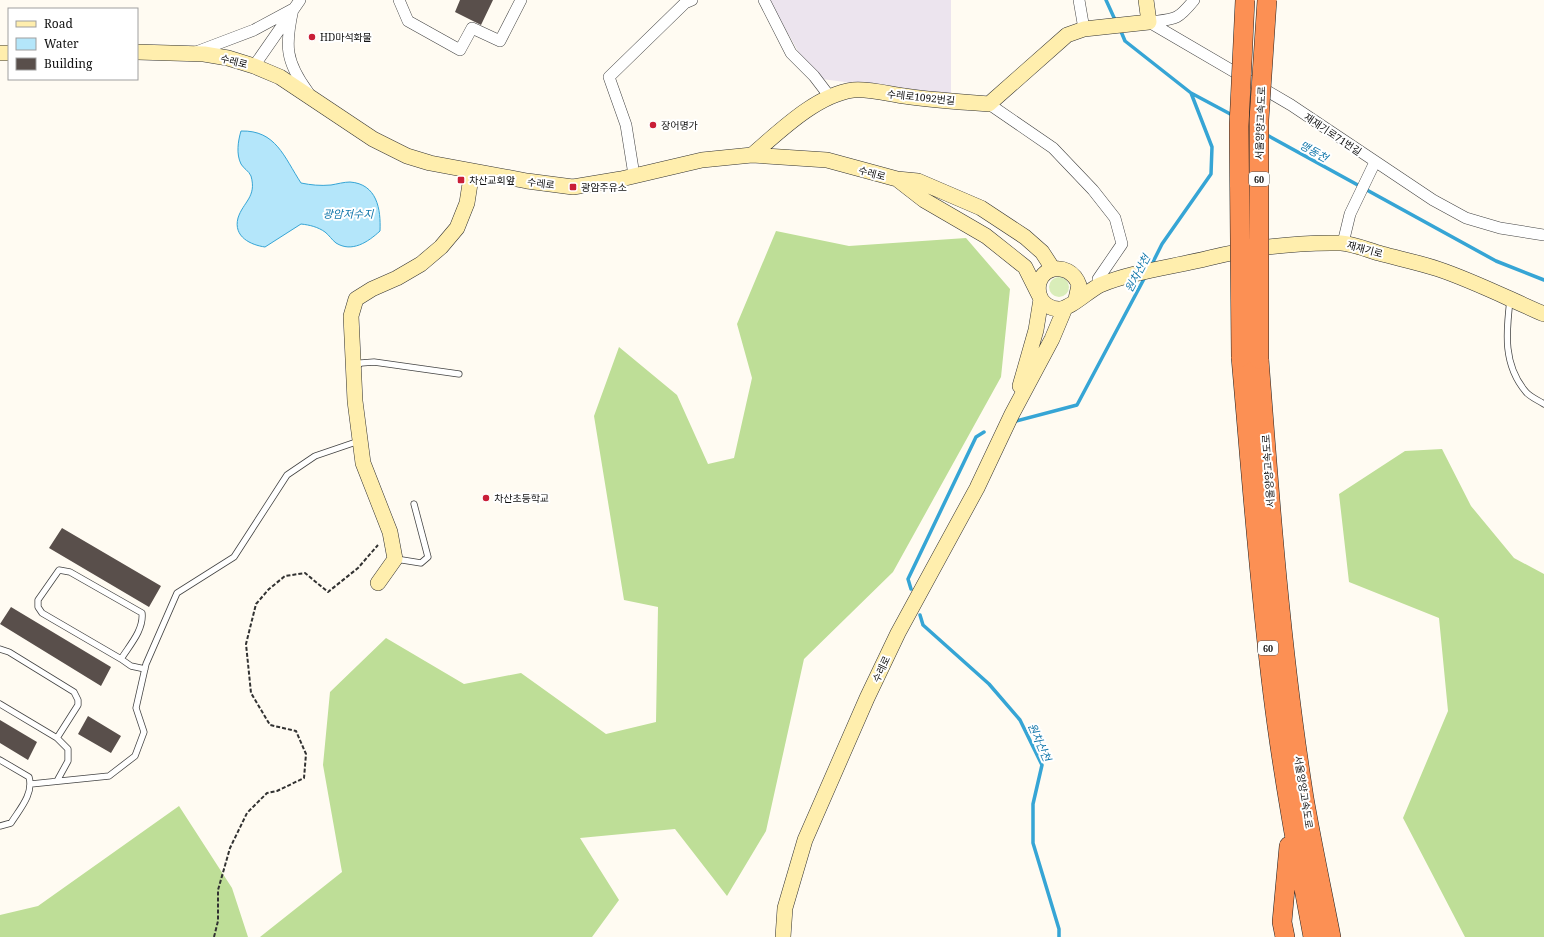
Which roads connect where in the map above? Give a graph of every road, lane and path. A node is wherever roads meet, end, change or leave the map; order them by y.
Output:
1 (399, 0) edge
2 (521, 0) edge
3 (692, 0) edge
4 (764, 0) edge
5 (1079, 0) edge
6 (1146, 0) edge
7 (1194, 0) edge
8 (1245, 0) edge
9 (1267, 0) edge
10 (296, 4) edge
11 (1149, 22) junction
12 (1084, 29) junction
13 (138, 52) edge
14 (193, 54) junction
15 (254, 66) junction
16 (310, 96) junction
17 (830, 97) junction
18 (989, 104) junction
19 (752, 156) junction
20 (1375, 162) junction
21 (472, 171) junction
22 (634, 176) junction
23 (897, 179) junction
24 (1544, 235) edge
25 (1343, 243) junction
26 (1053, 269) junction
27 (1072, 273) junction
28 (1121, 278) junction
29 (1098, 279) junction
30 (1040, 297) junction
31 (1510, 300) junction
32 (1071, 304) junction
33 (1544, 314) edge
34 (1250, 358) junction
35 (354, 369) junction
36 (459, 374) dead end
37 (1544, 404) edge
38 (1012, 414) junction
39 (360, 441) junction
40 (414, 504) dead end
41 (390, 532) junction
42 (395, 559) junction
43 (378, 583) dead end
44 (0, 649) edge
45 (120, 659) junction
46 (145, 669) junction
47 (0, 704) edge
48 (57, 738) junction
49 (0, 760) edge
50 (57, 781) junction
51 (31, 784) junction
52 (1291, 823) junction
53 (0, 826) edge
54 (214, 937) edge
55 (783, 937) edge
56 (1285, 937) edge
57 (1313, 937) edge
58 (1332, 937) edge

1 - 2 street
3 - 22 street
4 - 17 street
5 - 12 street
6 - 11 main road
7 - 11 street
8 - 34 highway, 서울양양고속도로 / 60, bridge
9 - 34 highway, 서울양양고속도로 / 60, bridge
10 - 14 street
10 - 15 street
10 - 16 street
11 - 12 main road
11 - 20 street, 재재기로71번길
12 - 18 main road
13 - 14 main road, 수레로
14 - 15 main road, 수레로
15 - 16 main road, 수레로
16 - 21 main road, 수레로
17 - 18 main road, 수레로1092번길
17 - 19 main road, 수레로1092번길
18 - 29 street
19 - 22 main road, 수레로
19 - 23 main road, 수레로
20 - 24 street, 재재기로71번길
20 - 25 street
21 - 22 main road, 수레로
21 - 35 main road
23 - 26 main road, 수레로
23 - 30 main road, 수레로
25 - 28 main road, 재재기로
25 - 31 main road, 재재기로
26 - 27 main road
26 - 30 main road
27 - 29 main road
27 - 32 main road
28 - 29 main road
28 - 32 main road
30 - 32 main road
30 - 38 main road, 수레로
31 - 33 main road, 재재기로
31 - 37 lane
32 - 38 main road, 수레로
34 - 52 highway, 서울양양고속도로 / 60
34 - 58 highway, 서울양양고속도로 / 60
35 - 36 lane
35 - 39 main road
38 - 55 main road, 수레로
39 - 41 main road
39 - 46 lane
40 - 42 lane
41 - 42 main road
41 - 54 path
42 - 43 main road
44 - 48 lane
45 - 45 lane
45 - 46 lane
46 - 50 lane
47 - 48 lane
48 - 50 lane
49 - 51 lane
50 - 51 lane
51 - 53 lane
52 - 56 highway
52 - 57 highway, 서울양양고속도로 / 60

